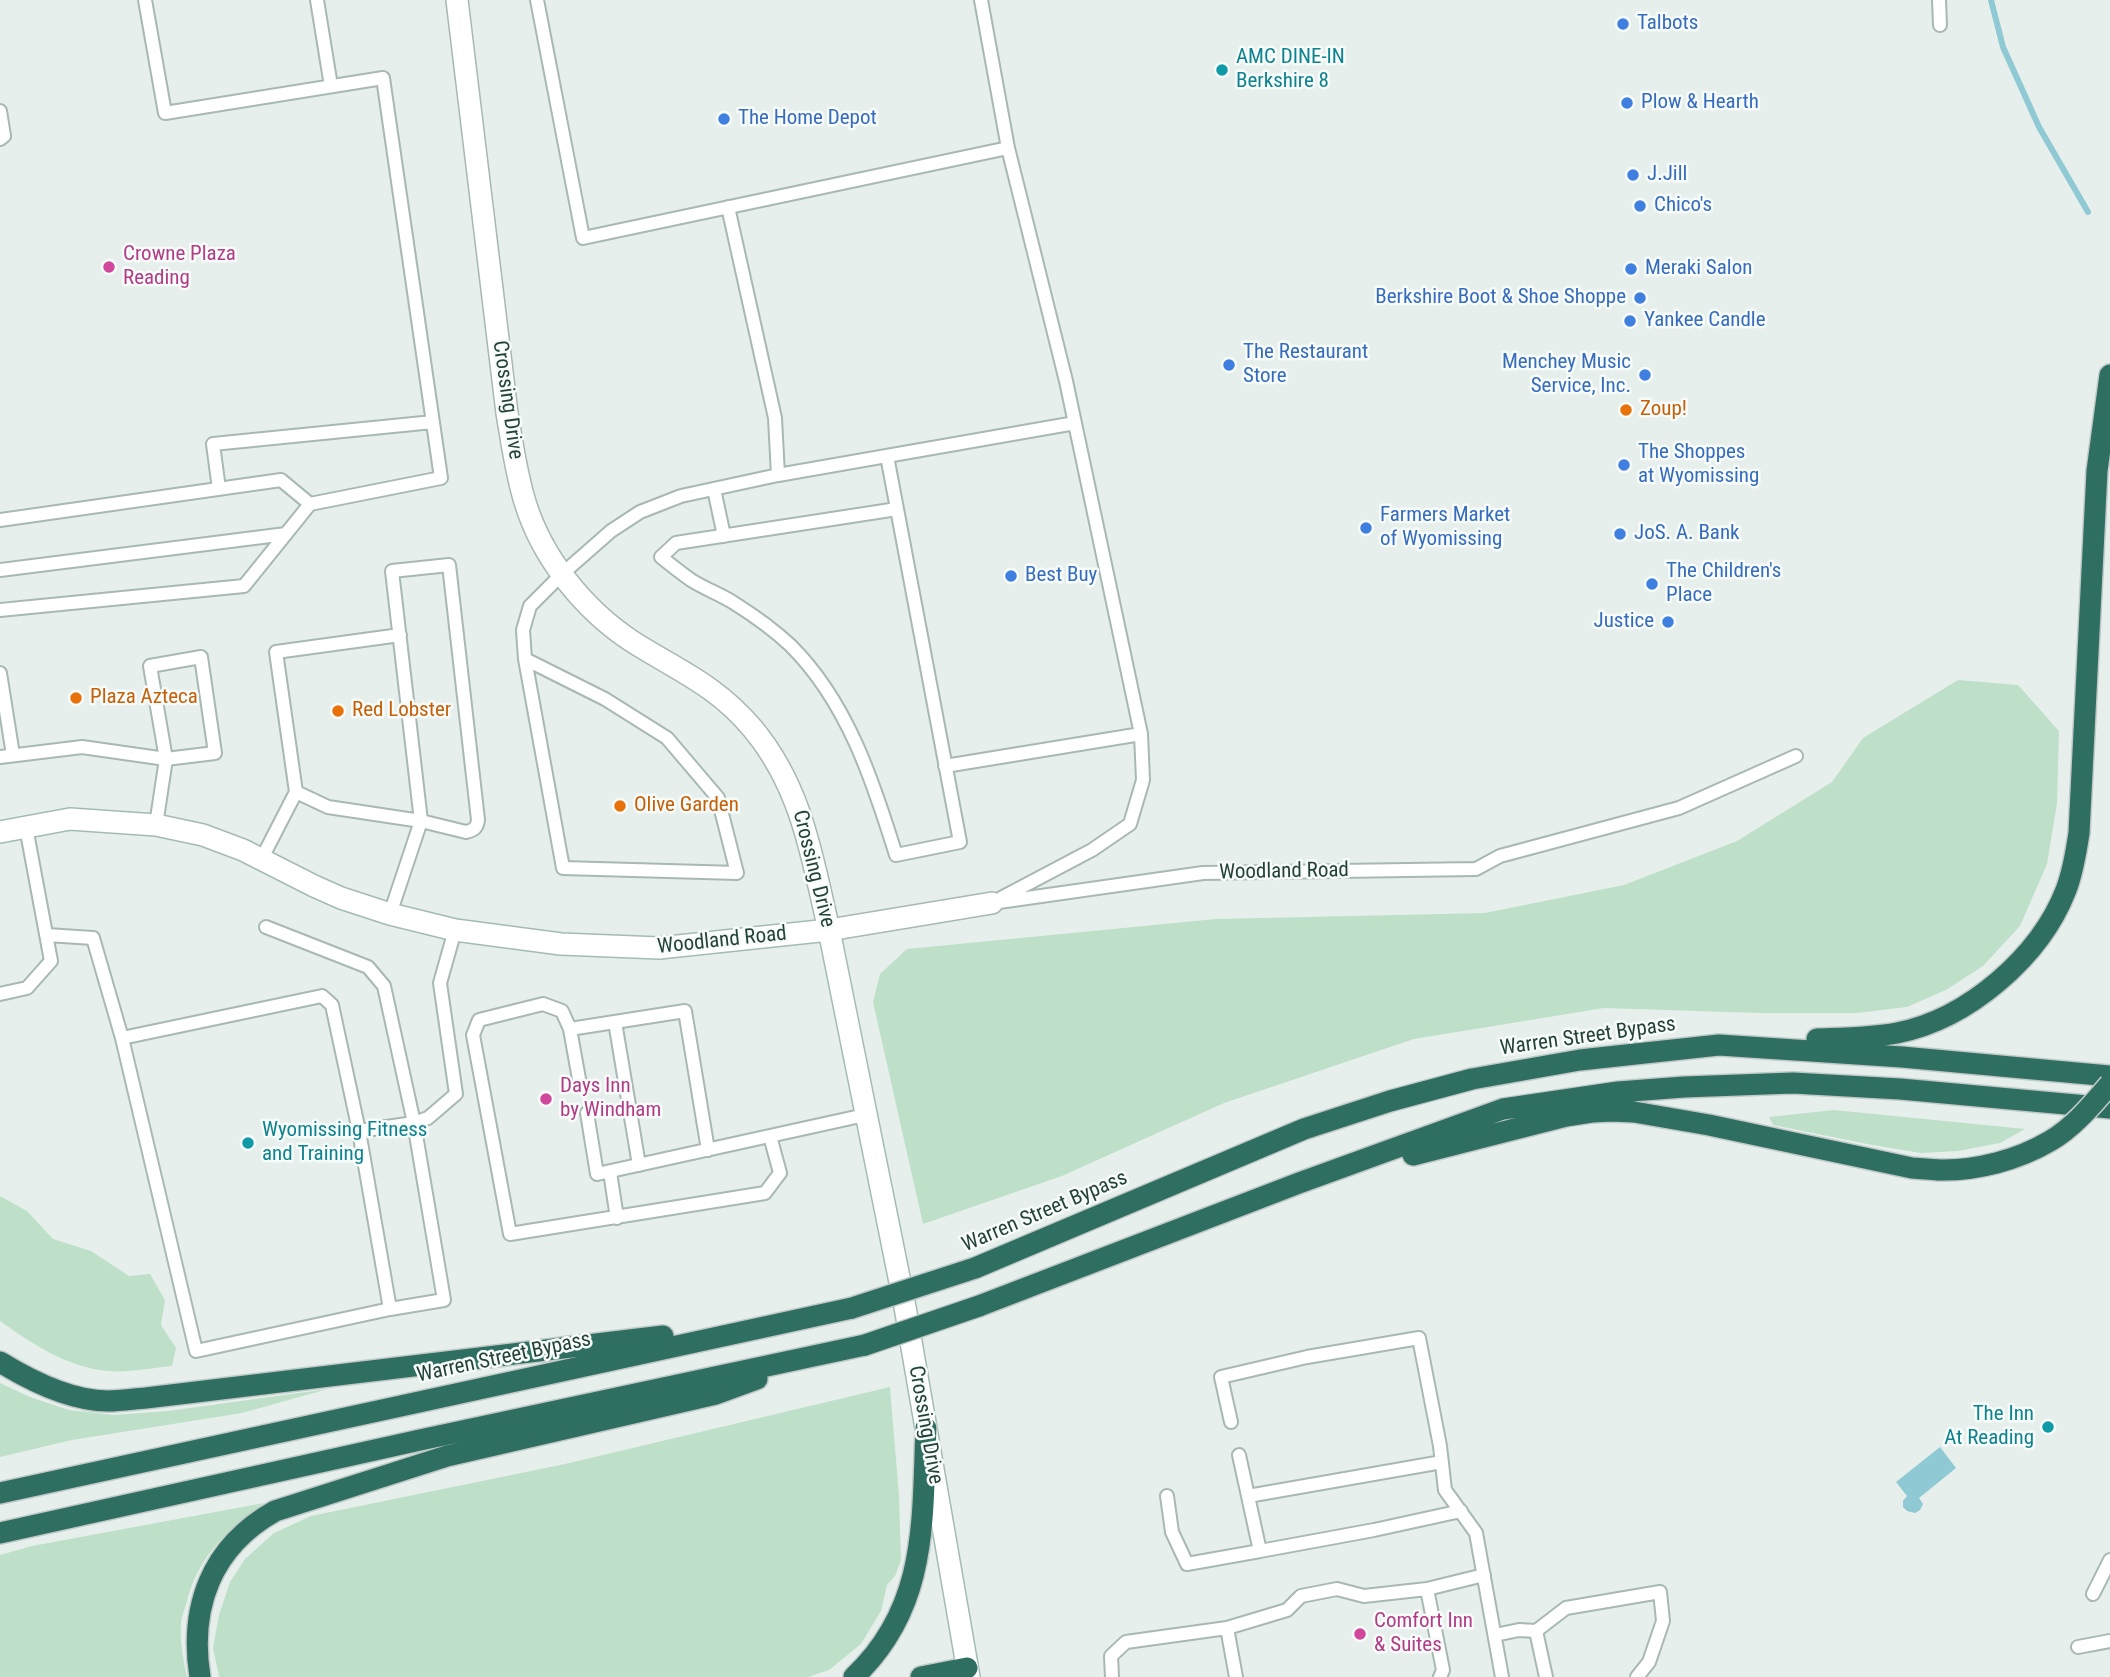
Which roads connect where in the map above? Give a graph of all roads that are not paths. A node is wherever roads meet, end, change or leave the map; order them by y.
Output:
1 (145, 0) edge
2 (317, 0) edge
3 (457, 0) edge
4 (537, 0) edge
5 (981, 0) edge
6 (1938, 0) edge
7 (1940, 25) dead end
8 (331, 86) junction
9 (0, 111) edge
10 (1, 137) edge
11 (1008, 148) junction
12 (728, 207) junction
13 (2110, 375) edge
14 (433, 422) junction
15 (1075, 423) junction
16 (887, 456) junction
17 (778, 475) junction
18 (219, 489) junction
19 (714, 489) junction
20 (310, 504) junction
21 (897, 509) junction
22 (0, 520) edge
23 (286, 534) junction
24 (724, 536) junction
25 (0, 570) edge
26 (562, 574) junction
27 (0, 610) edge
28 (400, 635) junction
29 (525, 659) junction
30 (0, 673) edge
31 (1141, 734) junction
32 (6, 756) edge
33 (1796, 756) dead end
34 (166, 759) junction
35 (945, 766) junction
36 (296, 792) junction
37 (421, 821) junction
38 (156, 825) junction
39 (26, 827) junction
40 (0, 832) edge
41 (261, 860) junction
42 (992, 903) junction
43 (390, 914) junction
44 (266, 927) dead end
45 (455, 930) junction
46 (829, 930) junction
47 (47, 935) junction
48 (0, 994) edge
49 (615, 1022) junction
50 (570, 1029) junction
51 (122, 1038) junction
52 (1719, 1045) junction
53 (2110, 1076) edge
54 (579, 1079) dead end
55 (2110, 1084) edge
56 (2110, 1108) edge
57 (587, 1113) dead end
58 (865, 1115) junction
59 (414, 1123) junction
60 (359, 1131) junction
61 (770, 1136) junction
62 (708, 1150) junction
63 (639, 1165) junction
64 (610, 1172) junction
65 (1299, 1183) junction
66 (617, 1218) junction
67 (390, 1309) junction
68 (801, 1319) junction
69 (832, 1352) junction
70 (0, 1362) edge
71 (1231, 1423) dead end
72 (926, 1428) junction
73 (1239, 1455) dead end
74 (1442, 1462) junction
75 (0, 1493) edge
76 (1167, 1496) dead end
77 (1248, 1496) junction
78 (1461, 1511) junction
79 (0, 1533) edge
80 (1260, 1551) junction
81 (2110, 1560) edge
82 (1484, 1575) junction
83 (1427, 1589) junction
84 (2094, 1594) dead end
85 (1227, 1628) junction
86 (1536, 1631) junction
87 (1495, 1635) junction
88 (2110, 1641) edge
89 (2078, 1647) dead end
90 (968, 1673) edge
91 (200, 1677) edge
92 (854, 1677) edge
93 (921, 1677) edge
94 (1112, 1677) edge
95 (1236, 1677) edge
96 (1440, 1677) edge
97 (1502, 1677) edge
98 (1546, 1677) edge
99 (1637, 1677) edge

1 - 8 lane
2 - 8 lane
3 - 26 main road, Crossing Drive
4 - 12 lane
5 - 11 lane
6 - 7 lane
8 - 14 lane
9 - 10 lane
11 - 12 lane
11 - 15 lane
12 - 17 lane
13 - 52 highway
14 - 18 lane
14 - 20 lane
15 - 16 lane
15 - 31 lane
16 - 17 lane
16 - 21 lane
17 - 19 lane
18 - 20 lane
18 - 22 lane
19 - 24 lane
19 - 26 lane
20 - 23 lane
21 - 24 lane
21 - 35 lane
23 - 25 lane
23 - 27 lane
24 - 35 lane
26 - 29 lane
26 - 46 main road, Crossing Drive
28 - 36 lane
28 - 37 lane
28 - 37 lane
29 - 29 lane
30 - 32 lane
31 - 35 lane
31 - 42 lane
32 - 34 lane
33 - 42 lane, Woodland Road
34 - 34 lane
34 - 38 lane
36 - 37 lane
36 - 41 lane
37 - 43 lane
38 - 39 main road, Woodland Road
38 - 41 main road, Woodland Road
39 - 40 main road, Woodland Road
39 - 47 lane
41 - 43 main road, Woodland Road
42 - 46 main road, Woodland Road
43 - 45 main road, Woodland Road
44 - 59 lane
45 - 46 main road, Woodland Road
45 - 59 lane
46 - 58 main road, Crossing Drive
47 - 48 lane
47 - 51 lane
49 - 50 lane
49 - 62 lane
49 - 63 lane
50 - 54 lane
50 - 66 lane
51 - 60 lane
51 - 67 lane
52 - 53 highway, Warren Street Bypass
52 - 68 highway, Warren Street Bypass, bridge
55 - 65 highway, bridge
56 - 65 highway
57 - 64 lane
58 - 61 lane
58 - 72 main road, Crossing Drive
59 - 60 lane
59 - 67 lane
60 - 67 lane
61 - 62 lane
61 - 66 lane
62 - 63 lane
63 - 64 lane
64 - 66 lane
65 - 69 highway, bridge
68 - 70 highway
68 - 75 highway, Warren Street Bypass
69 - 79 highway
69 - 91 highway
71 - 74 lane
72 - 90 main road, Crossing Drive
72 - 92 highway
73 - 77 lane
74 - 77 lane
74 - 78 lane
76 - 80 lane
77 - 80 lane
78 - 80 lane
78 - 82 lane
81 - 84 lane
82 - 83 lane
82 - 87 lane
83 - 85 lane
83 - 96 lane
85 - 94 lane
85 - 95 lane
86 - 87 lane
86 - 98 lane
86 - 99 lane
87 - 97 lane
88 - 89 lane
90 - 93 highway

